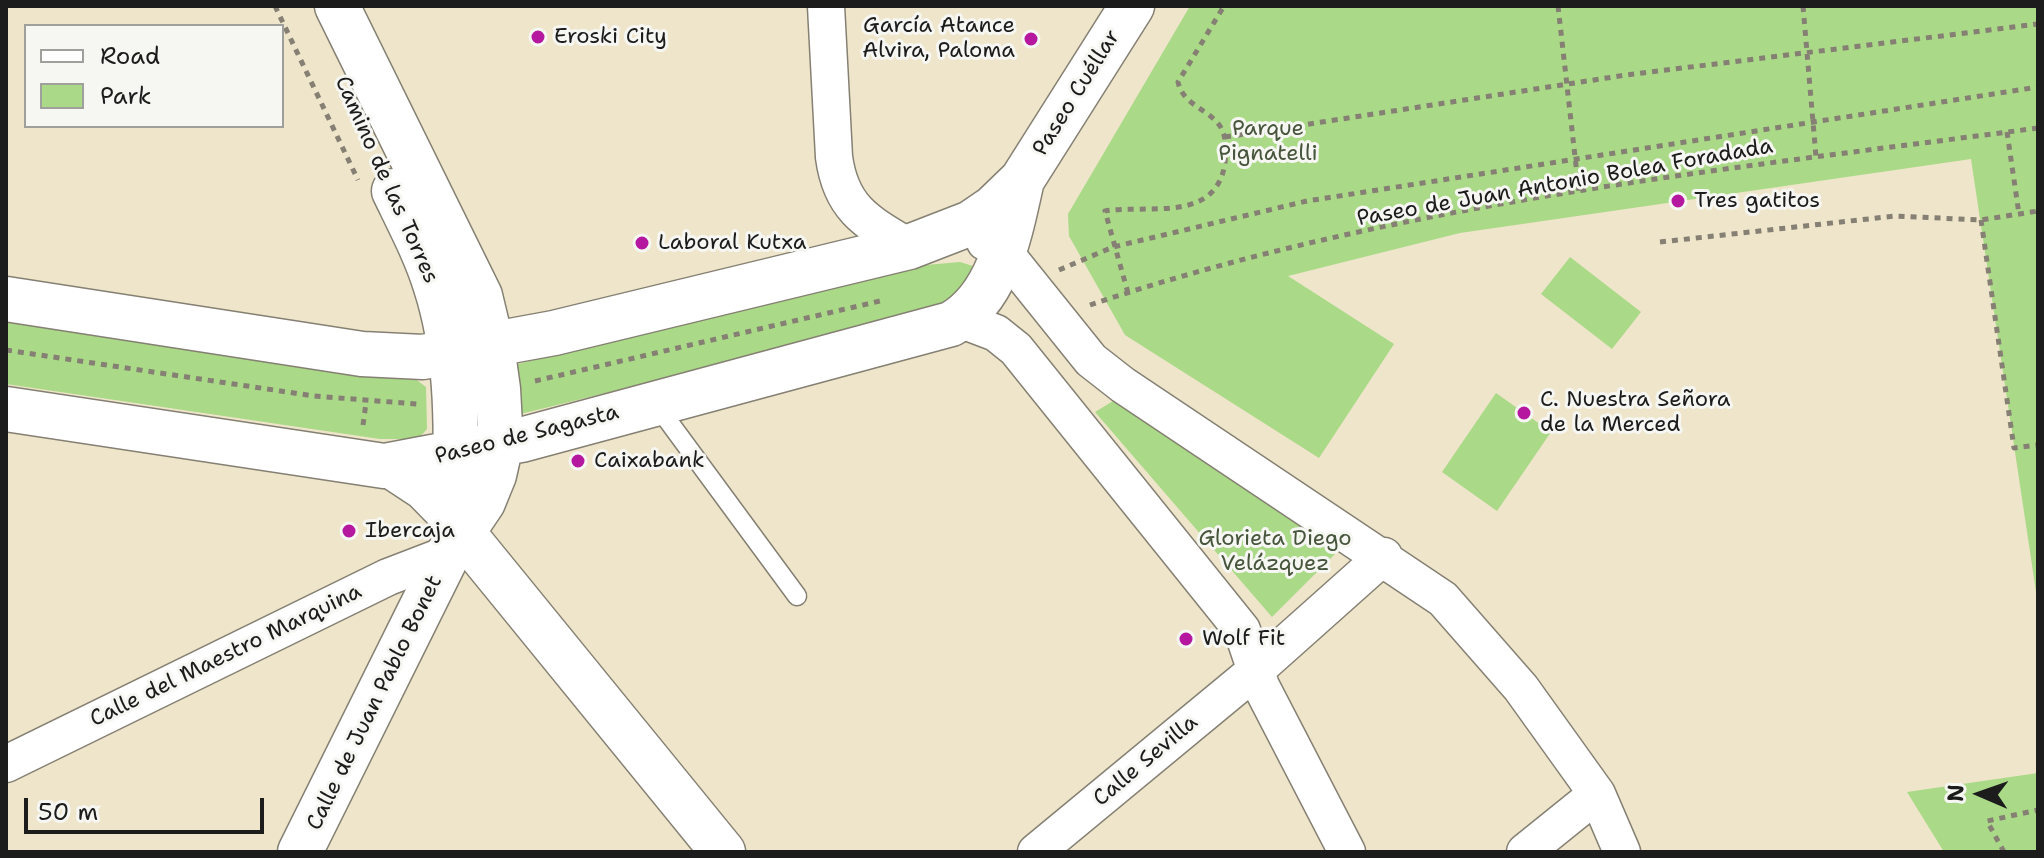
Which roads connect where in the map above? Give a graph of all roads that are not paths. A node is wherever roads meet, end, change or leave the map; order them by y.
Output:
1 (306, 6) edge
2 (337, 6) edge
3 (826, 6) edge
4 (1132, 6) edge
5 (1022, 180) junction
6 (952, 233) junction
7 (909, 247) junction
8 (1005, 253) junction
9 (6, 299) edge
10 (959, 319) junction
11 (492, 346) junction
12 (449, 354) junction
13 (1123, 385) junction
14 (654, 401) junction
15 (6, 409) edge
16 (1080, 430) junction
17 (501, 444) junction
18 (373, 451) junction
19 (456, 454) junction
20 (455, 536) junction
21 (1384, 556) junction
22 (797, 596) dead end
23 (1255, 671) junction
24 (6, 764) edge
25 (1597, 794) junction
26 (300, 852) edge
27 (723, 852) edge
28 (1036, 852) edge
29 (1347, 852) edge
30 (1525, 852) edge
31 (1622, 852) edge

1 - 12 main road, Camino de las Torres
2 - 11 main road, Camino de las Torres
3 - 7 street
4 - 5 main road, Paseo Cuéllar
5 - 6 main road, Paseo Cuéllar
5 - 8 main road, Paseo Cuéllar
6 - 7 main road
6 - 8 street
7 - 11 main road
8 - 10 main road
8 - 13 street
9 - 12 main road
10 - 14 main road, Paseo de Sagasta
10 - 16 street
11 - 12 main road
11 - 17 main road, Camino de las Torres
12 - 19 main road, Camino de las Torres
13 - 16 street
13 - 21 street
14 - 17 main road, Paseo de Sagasta
14 - 22 lane
15 - 18 main road, Paseo de Sagasta
16 - 23 street
17 - 19 main road, Paseo de Sagasta
17 - 20 main road, Calle de Juan Pablo Bonet
18 - 19 main road, Paseo de Sagasta
18 - 20 street
19 - 20 main road, Calle de Juan Pablo Bonet
20 - 24 street, Calle del Maestro Marquina
20 - 26 main road, Calle de Juan Pablo Bonet
20 - 27 main road
21 - 23 street
21 - 25 street
23 - 28 street, Calle Sevilla
23 - 29 street
25 - 30 street
25 - 31 street

